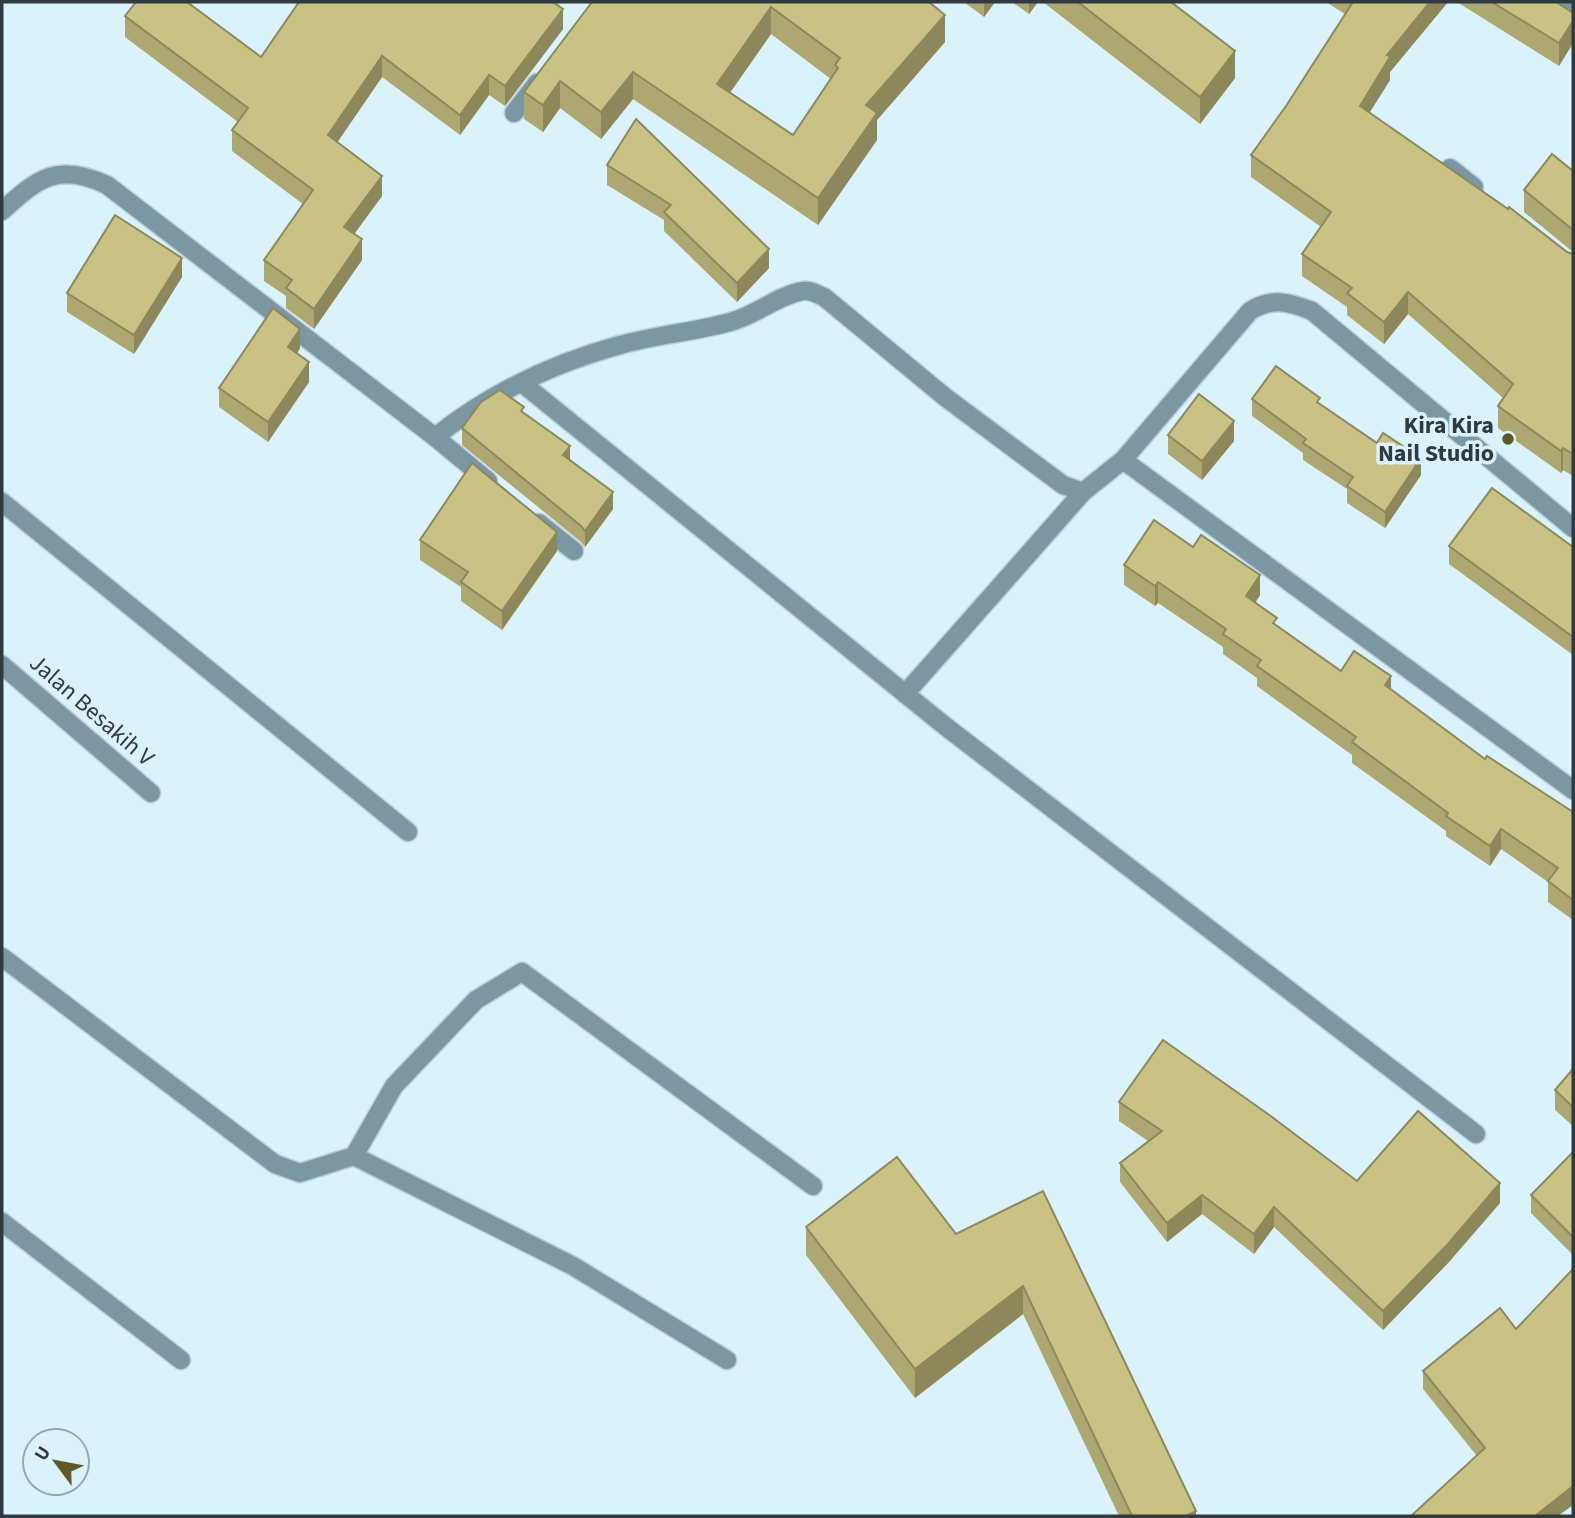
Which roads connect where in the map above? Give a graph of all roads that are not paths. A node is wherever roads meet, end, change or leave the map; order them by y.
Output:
1 (1566, 2) edge
2 (1573, 8) edge
3 (547, 68) edge
4 (514, 113) dead end
5 (1450, 168) edge
6 (1491, 200) edge
7 (2, 211) edge
8 (522, 383) junction
9 (435, 437) junction
10 (1123, 460) junction
11 (499, 490) edge
12 (1083, 492) junction
13 (2, 502) edge
14 (520, 507) edge
15 (1573, 528) edge
16 (573, 551) dead end
17 (2, 664) edge
18 (905, 694) junction
19 (1573, 790) edge
20 (151, 793) dead end
21 (408, 832) dead end
22 (2, 957) edge
23 (1476, 1133) dead end
24 (354, 1156) junction
25 (813, 1186) dead end
26 (2, 1222) edge
27 (181, 1360) dead end
28 (727, 1360) dead end

1 - 2 street
3 - 4 street
5 - 6 street
7 - 9 street
8 - 9 street
8 - 12 street
8 - 18 street
9 - 11 street
10 - 12 street
10 - 15 street
10 - 19 street
12 - 18 street
13 - 21 street
14 - 16 street
17 - 20 street, Jalan Besakih V
18 - 23 street
22 - 24 street
24 - 25 street
24 - 28 street
26 - 27 street

